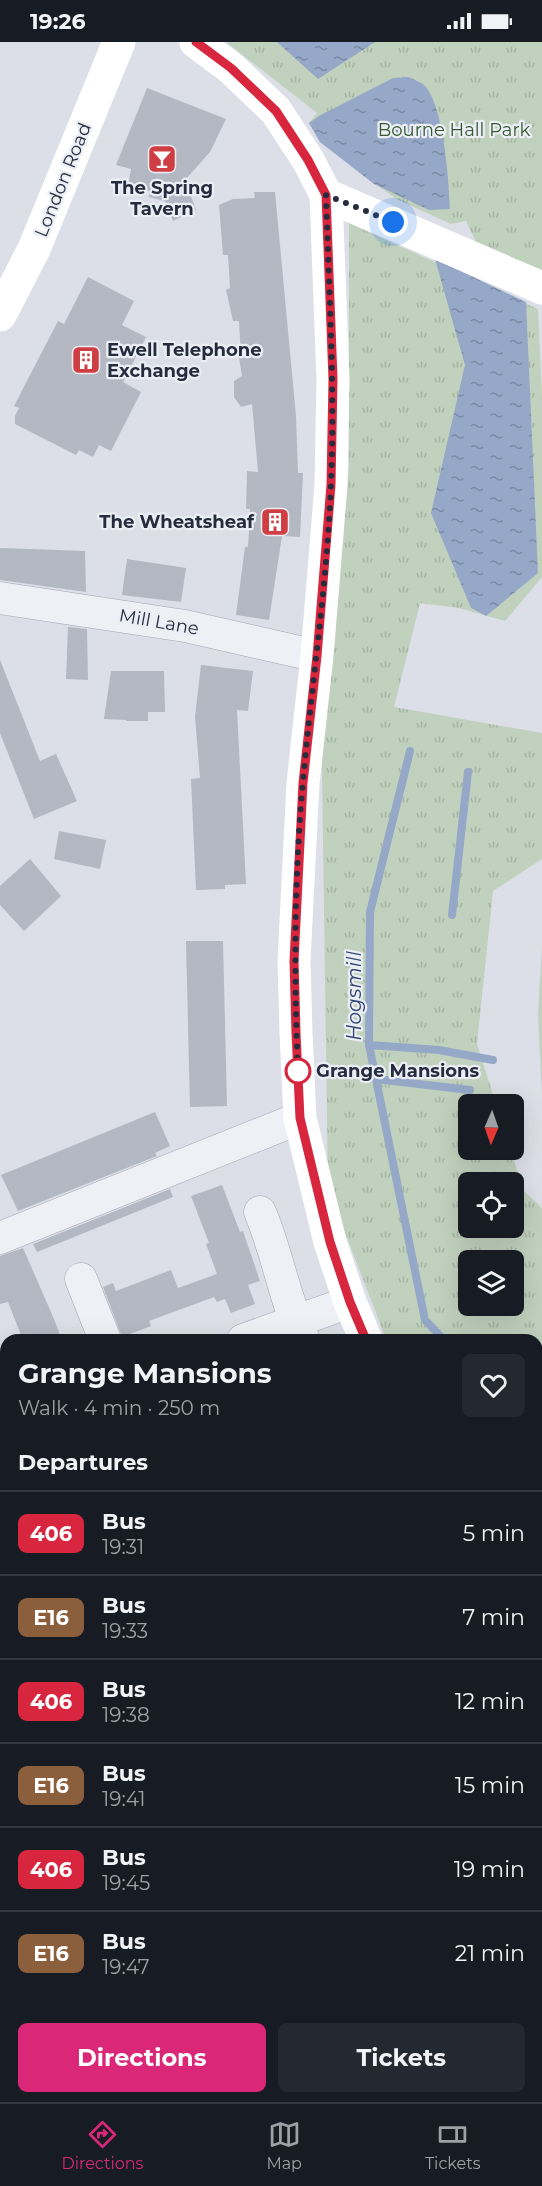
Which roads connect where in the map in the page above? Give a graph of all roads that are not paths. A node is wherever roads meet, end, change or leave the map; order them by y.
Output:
1 (119, 42) edge
2 (196, 42) edge
3 (326, 195) junction
4 (542, 288) edge
5 (0, 315) edge
6 (0, 598) edge
7 (317, 656) junction
8 (300, 1118) junction
9 (260, 1212) dead end
10 (0, 1238) edge
11 (81, 1279) dead end
12 (350, 1302) junction
13 (300, 1330) edge
14 (103, 1334) edge
15 (277, 1334) edge
16 (363, 1334) edge

1 - 5 street, London Road
2 - 3 street
3 - 4 street
3 - 7 street
6 - 7 street, Mill Lane
7 - 8 street
8 - 10 street
8 - 12 street
9 - 13 street
11 - 14 street
12 - 13 street
12 - 16 street
13 - 15 street

